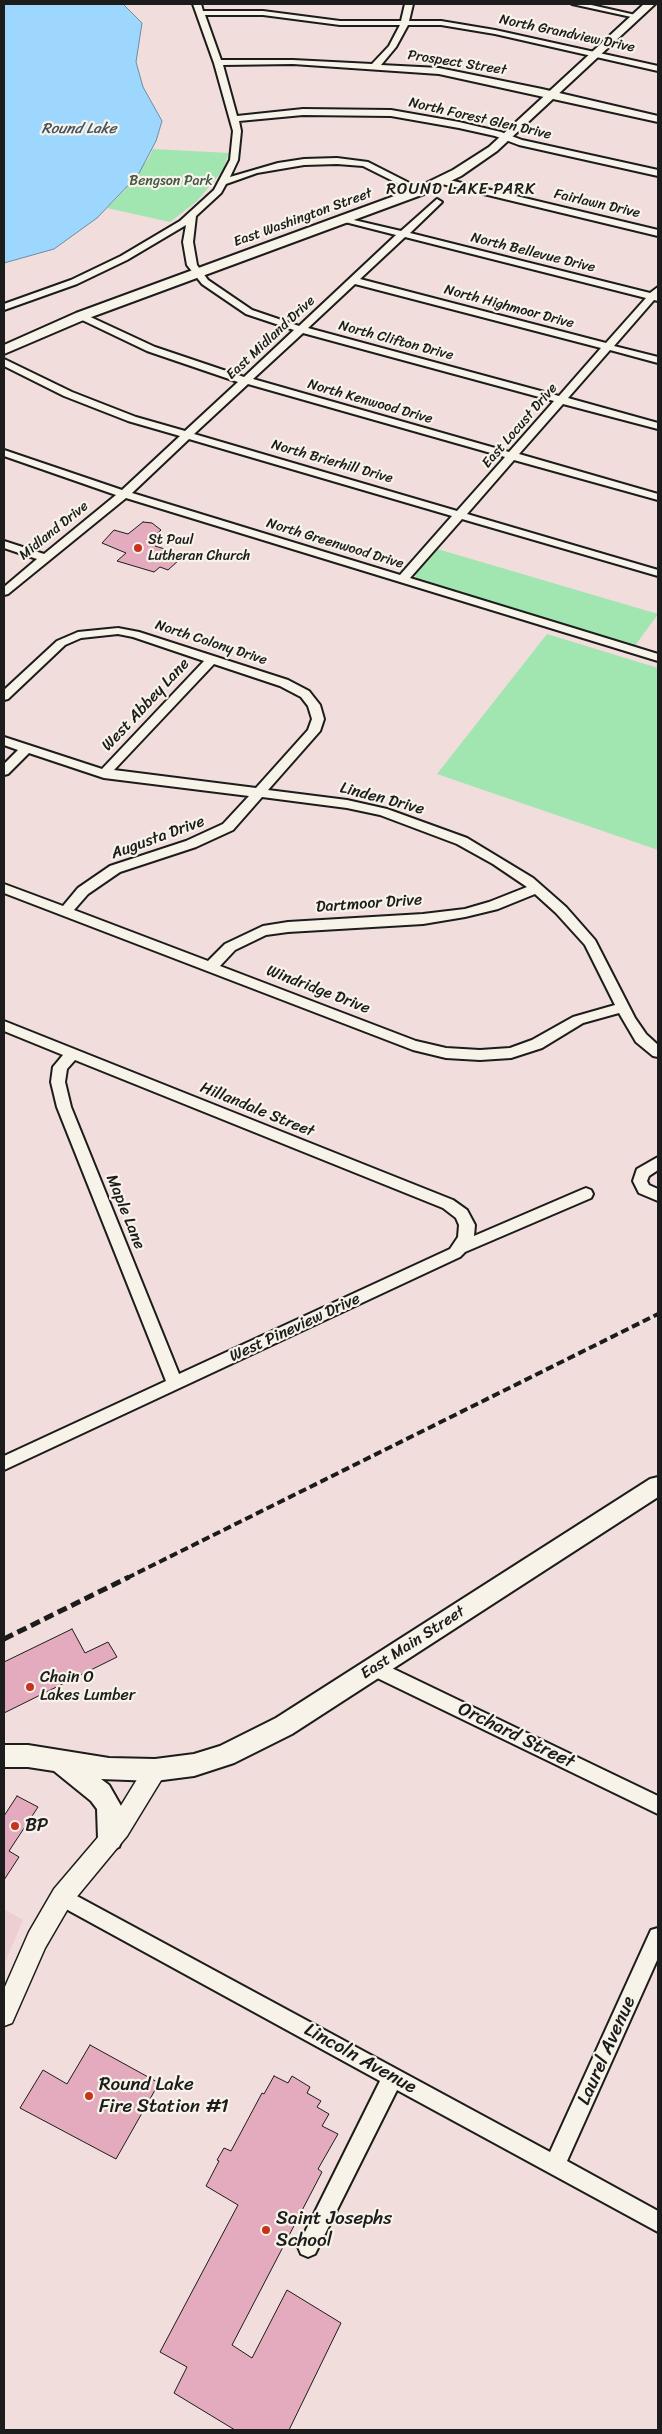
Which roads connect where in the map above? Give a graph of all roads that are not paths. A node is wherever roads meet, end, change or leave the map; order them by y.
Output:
1 (409, 4) edge
2 (576, 4) edge
3 (650, 4) edge
4 (199, 8) edge
5 (636, 16) junction
6 (405, 22) junction
7 (596, 55) junction
8 (218, 63) junction
9 (375, 66) junction
10 (658, 68) edge
11 (552, 94) junction
12 (233, 119) junction
13 (658, 119) edge
14 (506, 137) junction
15 (658, 173) edge
16 (441, 181) junction
17 (223, 182) junction
18 (420, 191) junction
19 (437, 202) dead end
20 (192, 216) junction
21 (344, 220) junction
22 (658, 233) edge
23 (402, 235) junction
24 (198, 273) junction
25 (353, 280) junction
26 (656, 295) edge
27 (4, 307) edge
28 (80, 316) junction
29 (300, 329) junction
30 (608, 347) junction
31 (4, 350) edge
32 (658, 360) edge
33 (4, 362) edge
34 (245, 381) junction
35 (560, 400) junction
36 (658, 426) edge
37 (187, 435) junction
38 (4, 453) edge
39 (511, 456) junction
40 (124, 494) junction
41 (658, 497) edge
42 (460, 515) junction
43 (4, 544) edge
44 (45, 558) junction
45 (658, 573) edge
46 (402, 580) junction
47 (4, 592) edge
48 (658, 658) edge
49 (212, 660) junction
50 (4, 696) edge
51 (4, 740) edge
52 (26, 749) junction
53 (4, 771) edge
54 (104, 774) junction
55 (260, 793) junction
56 (4, 888) edge
57 (537, 888) junction
58 (65, 912) junction
59 (210, 967) junction
60 (623, 1007) junction
61 (4, 1026) edge
62 (658, 1052) edge
63 (72, 1054) junction
64 (658, 1164) edge
65 (586, 1194) dead end
66 (658, 1196) edge
67 (460, 1248) junction
68 (175, 1384) junction
69 (4, 1463) edge
70 (658, 1486) edge
71 (375, 1668) junction
72 (4, 1756) edge
73 (60, 1761) junction
74 (155, 1770) junction
75 (658, 1805) edge
76 (110, 1839) junction
77 (62, 1897) junction
78 (658, 1937) edge
79 (4, 2015) edge
80 (393, 2077) junction
81 (555, 2165) junction
82 (658, 2222) edge
83 (308, 2247) dead end

1 - 6 street
2 - 5 street
3 - 5 main road, East Washington Street
4 - 6 street, North Grandview Drive
4 - 8 street
5 - 7 main road, East Washington Street
6 - 7 street, North Grandview Drive
6 - 9 street
7 - 10 street, North Grandview Drive
7 - 11 main road, East Washington Street
8 - 9 street, Prospect Street
8 - 12 street
9 - 11 street, Prospect Street
11 - 13 street, Prospect Street
11 - 14 main road, East Washington Street
12 - 14 street, North Forest Glen Drive
12 - 17 street
14 - 15 street, North Forest Glen Drive
14 - 16 main road, East Washington Street
16 - 18 main road, East Washington Street
16 - 22 street, Fairlawn Drive
17 - 18 street
17 - 20 street
18 - 21 main road, East Washington Street
19 - 23 street, East Midland Drive
20 - 24 street, North Clifton Drive
20 - 27 street
21 - 23 street, North Bellevue Drive
21 - 24 main road, East Washington Street
23 - 25 street, East Midland Drive
23 - 26 street, North Bellevue Drive
24 - 28 main road, East Washington Street
24 - 29 street, North Clifton Drive
25 - 29 street, East Midland Drive
25 - 30 street, North Highmoor Drive
26 - 30 street, East Locust Drive
28 - 31 main road, East Washington Street
28 - 34 street, North Kenwood Drive
29 - 34 street, East Midland Drive
29 - 35 street, North Clifton Drive
30 - 32 street, North Highmoor Drive
30 - 35 street, East Locust Drive
33 - 37 street, North Brierhill Drive
34 - 37 street, East Midland Drive
34 - 39 street, North Kenwood Drive
35 - 36 street, North Clifton Drive
35 - 39 street, East Locust Drive
37 - 40 street, East Midland Drive
37 - 42 street, North Brierhill Drive
38 - 40 street, North Greenwood Drive
39 - 41 street, North Kenwood Drive
39 - 42 street, East Locust Drive
40 - 44 street, Midland Drive
40 - 46 street, North Greenwood Drive
42 - 45 street, North Brierhill Drive
42 - 46 street, East Locust Drive
43 - 44 street
44 - 47 street, Midland Drive
46 - 48 street, North Greenwood Drive
49 - 50 street, North Colony Drive
49 - 54 street, West Abbey Lane
49 - 55 street, North Colony Drive
51 - 52 street, Linden Drive
52 - 53 street
52 - 54 street, Linden Drive
54 - 55 street, Linden Drive
55 - 57 street, Linden Drive
55 - 58 street, Augusta Drive
56 - 58 street, Windridge Drive
57 - 59 street, Dartmoor Drive
57 - 60 street, Linden Drive
58 - 59 street, Windridge Drive
59 - 60 street, Windridge Drive
60 - 62 street, Linden Drive
61 - 63 street, Hillandale Street
63 - 67 street, Hillandale Street
63 - 68 street, Maple Lane
64 - 66 street
65 - 67 street, West Pineview Drive
67 - 68 street, West Pineview Drive
68 - 69 street, West Pineview Drive
70 - 71 main road, East Main Street
71 - 74 main road, East Main Street
71 - 75 street, Orchard Street
72 - 73 main road, East Main Street
73 - 74 main road, East Main Street
73 - 76 main road
74 - 76 street
76 - 77 street
77 - 79 street
77 - 80 street, Lincoln Avenue
78 - 81 street, Laurel Avenue
80 - 81 street, Lincoln Avenue
80 - 83 street
81 - 82 street, Lincoln Avenue

